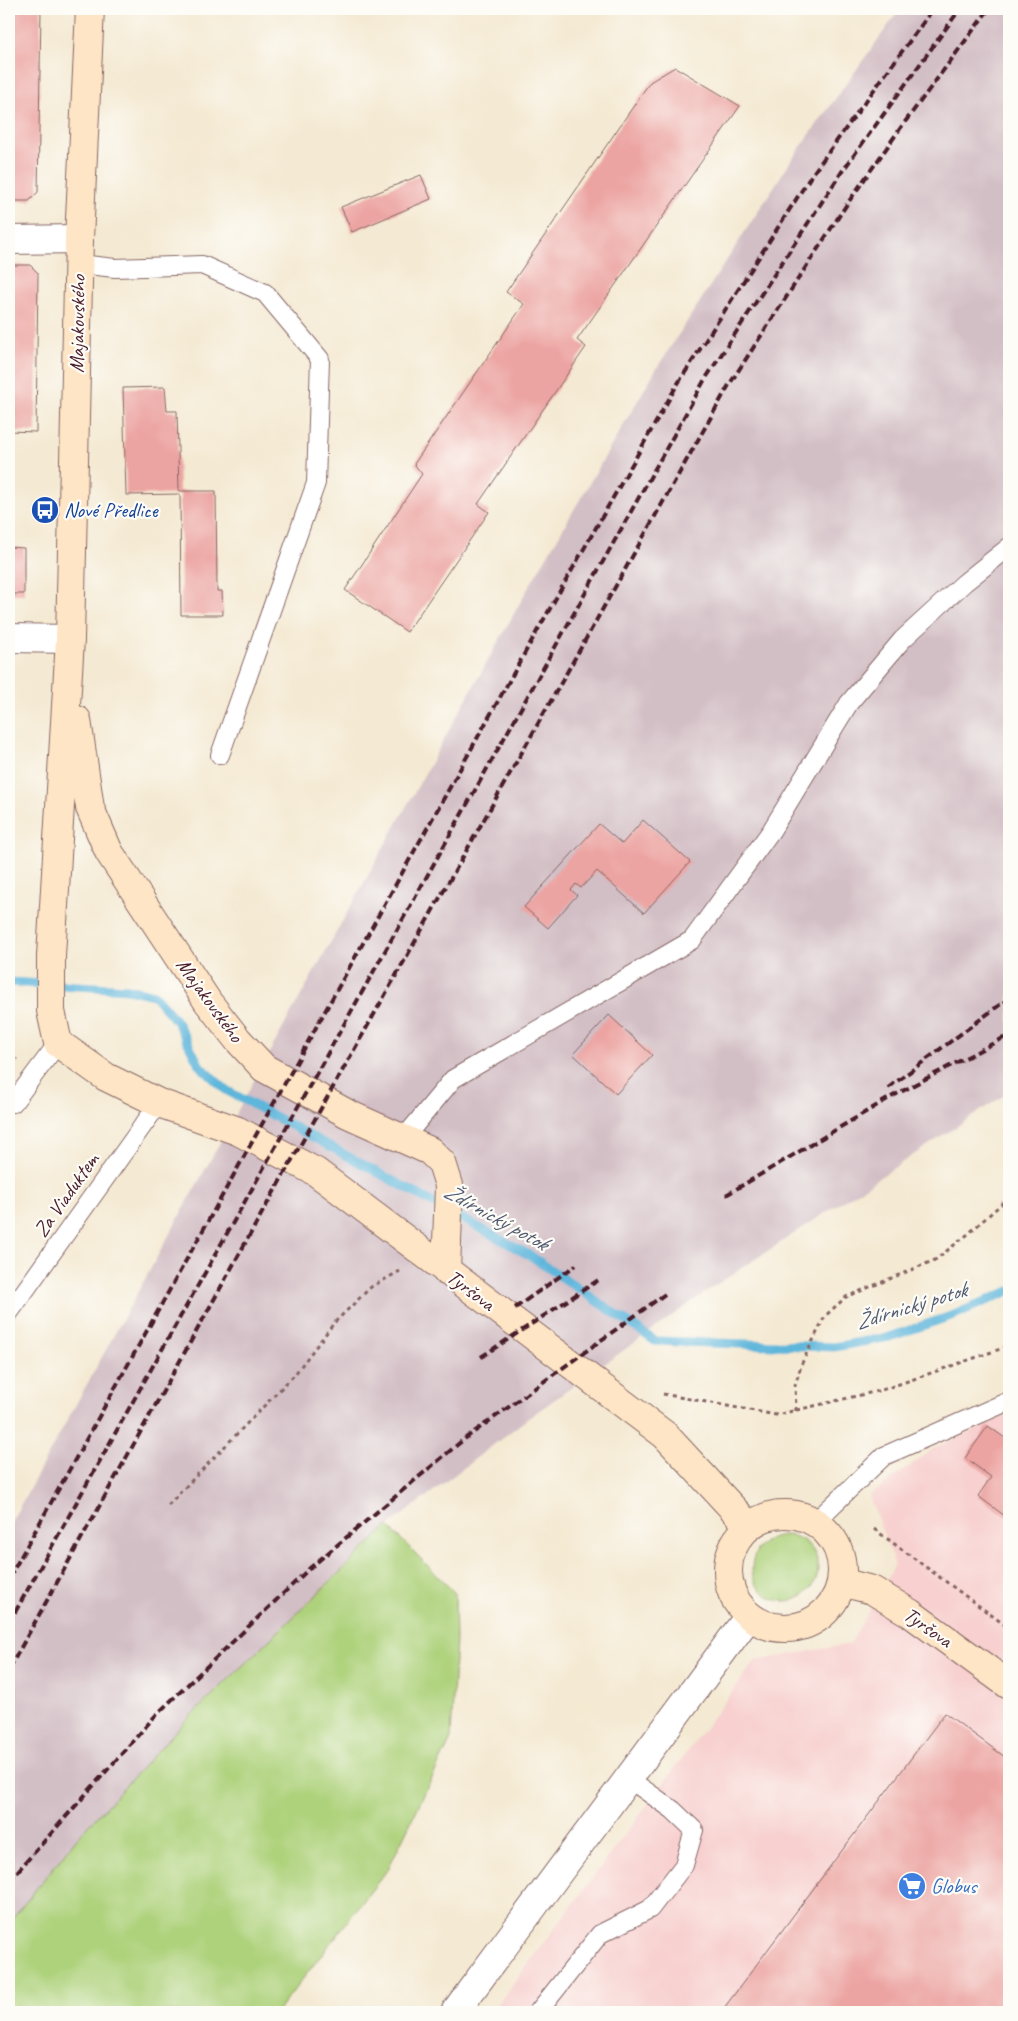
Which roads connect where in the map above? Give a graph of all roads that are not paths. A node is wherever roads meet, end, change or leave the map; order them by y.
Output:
1 (90, 9) edge
2 (9, 240) edge
3 (79, 252) junction
4 (1009, 547) edge
5 (9, 638) edge
6 (70, 639) junction
7 (220, 755) dead end
8 (58, 1043) junction
9 (9, 1103) edge
10 (159, 1103) junction
11 (404, 1138) junction
12 (436, 1264) junction
13 (9, 1313) edge
14 (1009, 1401) edge
15 (815, 1522) junction
16 (749, 1526) junction
17 (841, 1582) junction
18 (749, 1616) junction
19 (1009, 1685) edge
20 (629, 1779) junction
21 (455, 2012) edge
22 (538, 2012) edge

1 - 3 main road, Majakovského
2 - 3 street
3 - 6 main road, Majakovského
3 - 7 lane
4 - 11 lane
5 - 6 street
6 - 8 main road, Majakovského
6 - 11 main road, Majakovského
8 - 9 lane
8 - 10 main road
10 - 12 main road, Tyršova
10 - 13 lane, Za Viaduktem
11 - 12 main road, Majakovského
12 - 16 main road, Tyršova
14 - 15 lane
15 - 16 main road
15 - 17 main road
16 - 18 main road
17 - 18 main road
17 - 19 main road, Tyršova
18 - 20 street
20 - 21 street
20 - 22 lane

